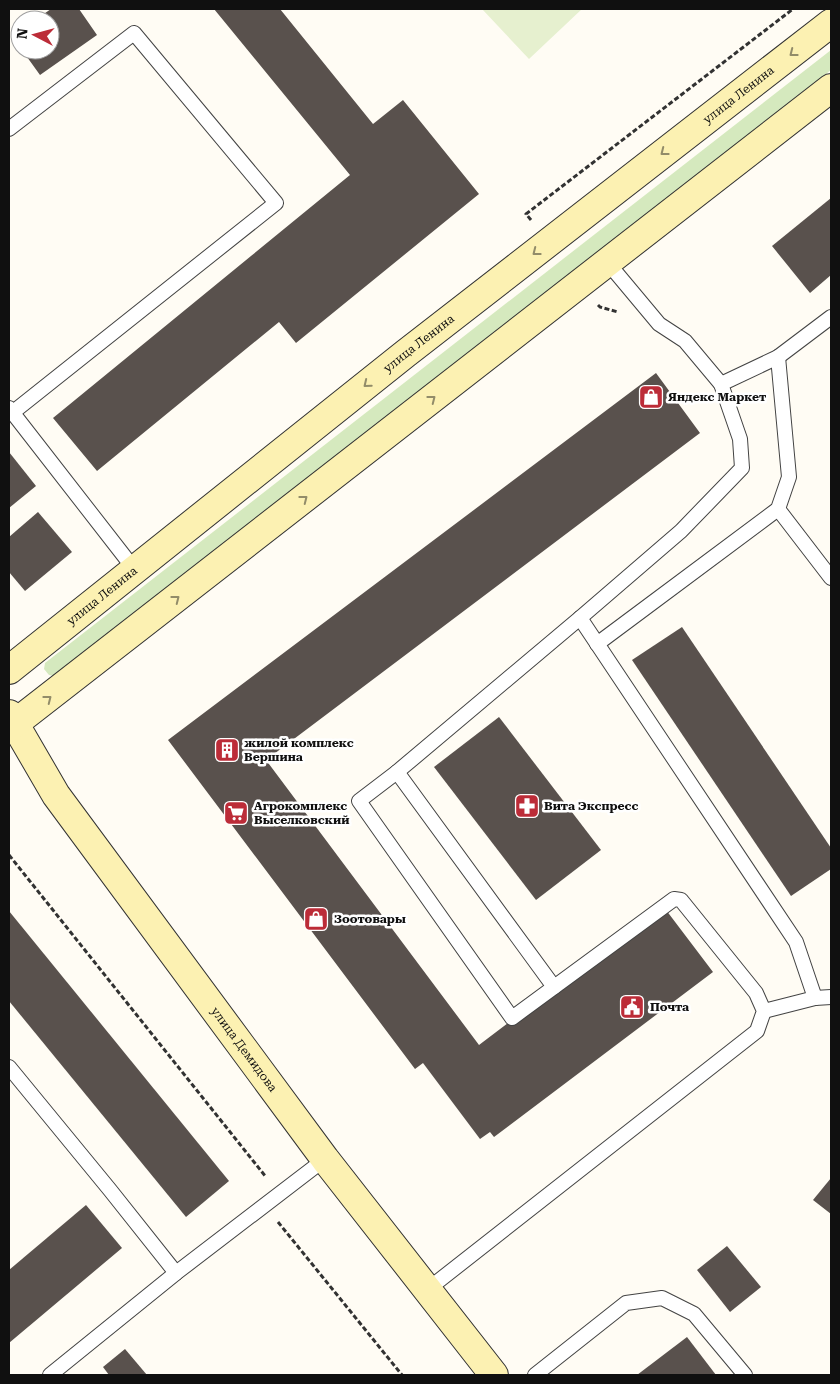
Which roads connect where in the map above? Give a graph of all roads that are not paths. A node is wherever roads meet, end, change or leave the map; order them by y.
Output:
1 (831, 23) edge
2 (831, 88) edge
3 (9, 129) edge
4 (608, 262) junction
5 (831, 316) edge
6 (778, 357) junction
7 (721, 384) junction
8 (10, 410) edge
9 (778, 508) junction
10 (135, 570) junction
11 (831, 578) edge
12 (580, 618) junction
13 (597, 644) junction
14 (9, 670) edge
15 (11, 722) edge
16 (397, 772) junction
17 (554, 987) junction
18 (831, 997) edge
19 (816, 998) junction
20 (764, 1010) junction
21 (9, 1067) edge
22 (325, 1159) junction
23 (176, 1273) junction
24 (427, 1290) junction
25 (58, 1373) edge
26 (494, 1375) edge
27 (535, 1375) edge
28 (745, 1375) edge

1 -> 10 street, улица Ленина
2 - 4 street
3 - 8 lane
4 - 7 lane
15 -> 4 street
5 - 6 lane
6 - 7 lane
6 - 9 lane
7 - 12 lane
8 - 10 lane
9 - 11 lane
9 - 13 lane
10 - 14 street, улица Ленина
12 - 13 lane
12 - 16 lane
13 - 19 lane
15 - 22 street, улица Демидова
16 - 17 lane
16 - 17 lane
17 - 20 lane
18 - 19 lane
19 - 20 lane
20 - 24 lane
21 - 23 lane
22 - 23 lane
22 - 24 street, улица Демидова
23 - 25 lane
24 - 26 street, улица Демидова
27 - 28 lane

